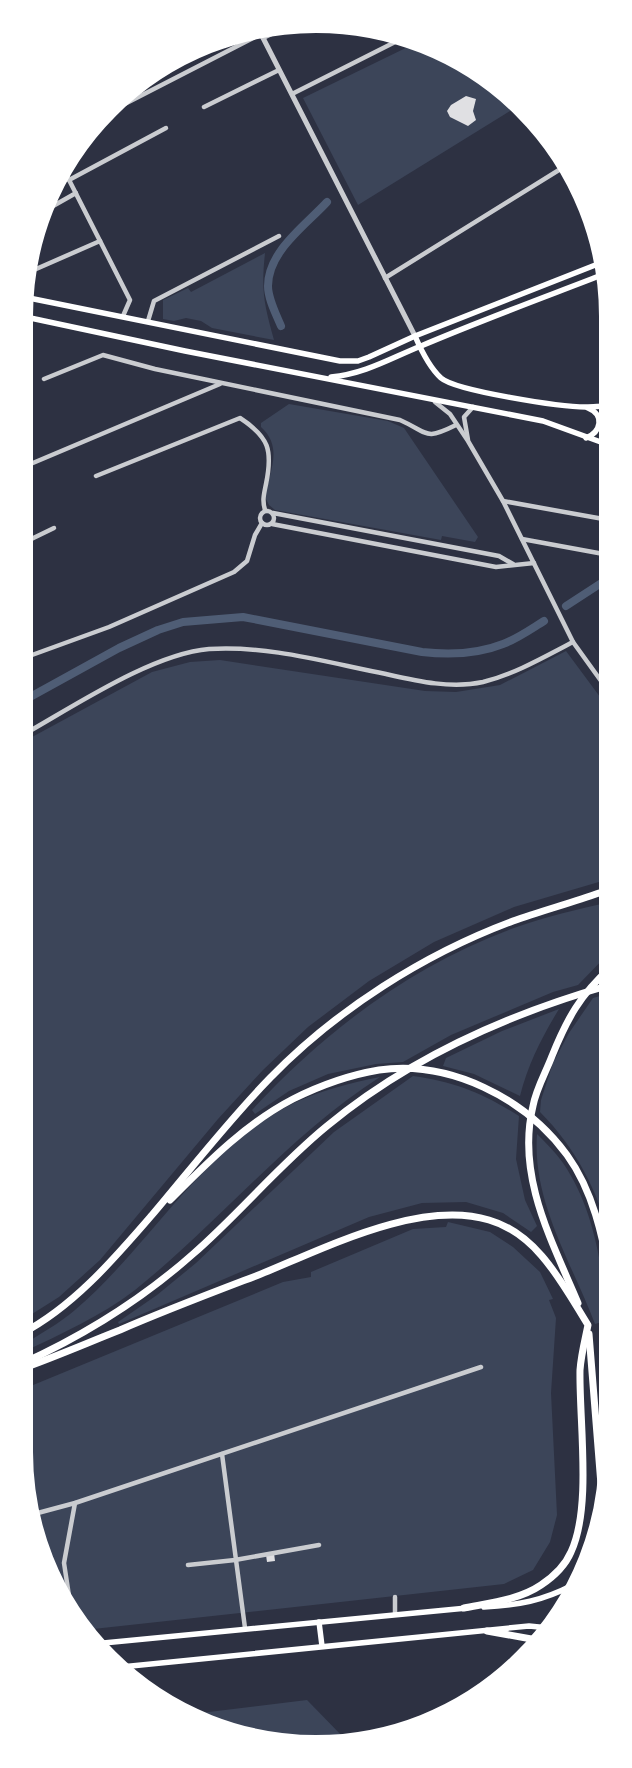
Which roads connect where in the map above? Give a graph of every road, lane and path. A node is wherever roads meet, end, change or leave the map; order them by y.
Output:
1 (261, 34) edge
2 (258, 36) edge
3 (395, 41) edge
4 (279, 70) junction
5 (292, 94) junction
6 (123, 105) edge
7 (204, 107) dead end
8 (166, 128) dead end
9 (561, 169) edge
10 (67, 175) edge
11 (69, 180) junction
12 (76, 193) junction
13 (52, 206) edge
14 (279, 236) dead end
15 (100, 241) junction
16 (598, 264) edge
17 (34, 269) edge
18 (600, 276) edge
19 (385, 278) junction
20 (31, 298) edge
21 (123, 316) junction
22 (30, 320) edge
23 (148, 321) junction
24 (415, 336) junction
25 (420, 346) junction
26 (325, 378) junction
27 (44, 379) dead end
28 (221, 384) junction
29 (430, 399) junction
30 (602, 406) edge
31 (474, 407) junction
32 (586, 407) junction
33 (456, 425) junction
34 (586, 438) junction
35 (468, 441) junction
36 (602, 443) edge
37 (30, 464) edge
38 (96, 476) dead end
39 (503, 501) junction
40 (266, 510) junction
41 (274, 513) junction
42 (602, 519) edge
43 (262, 523) junction
44 (272, 524) junction
45 (332, 525) junction
46 (54, 528) dead end
47 (330, 535) junction
48 (401, 538) junction
49 (522, 539) junction
50 (30, 540) edge
51 (399, 548) junction
52 (452, 548) junction
53 (479, 553) junction
54 (602, 554) edge
55 (450, 558) junction
56 (477, 563) junction
57 (534, 563) junction
58 (513, 564) junction
59 (573, 642) junction
60 (30, 653) edge
61 (602, 682) edge
62 (30, 731) edge
63 (602, 892) edge
64 (602, 974) edge
65 (602, 987) edge
66 (135, 1235) junction
67 (602, 1244) edge
68 (588, 1325) junction
69 (30, 1328) edge
70 (30, 1359) edge
71 (30, 1365) edge
72 (481, 1367) dead end
73 (222, 1454) junction
74 (601, 1480) edge
75 (75, 1503) junction
76 (36, 1513) edge
77 (319, 1545) dead end
78 (235, 1560) junction
79 (188, 1565) dead end
80 (567, 1589) edge
81 (69, 1597) edge
82 (395, 1597) dead end
83 (464, 1608) junction
84 (395, 1614) junction
85 (319, 1622) junction
86 (542, 1627) edge
87 (245, 1628) junction
88 (488, 1631) junction
89 (532, 1639) edge
90 (103, 1643) edge
91 (322, 1646) junction
92 (127, 1667) edge

1 - 4 street
2 - 6 street
3 - 5 street
4 - 5 street
4 - 7 street
5 - 19 street
8 - 11 street
9 - 19 street
10 - 11 street
11 - 12 street
12 - 13 street
12 - 15 street
14 - 23 street
15 - 17 street
15 - 21 street
16 - 24 main road
18 - 25 main road
19 - 24 street
20 - 21 main road
21 - 23 main road
22 - 26 main road
23 - 24 main road
24 - 25 main road
25 - 26 main road
25 - 32 main road
26 - 29 main road
27 - 28 street
28 - 33 street
28 - 37 street
29 - 31 main road
29 - 33 street
30 - 32 main road
31 - 34 main road
31 - 35 street
32 - 34 main road
33 - 35 street
34 - 36 main road
35 - 39 street
38 - 40 street
39 - 42 street
39 - 49 street
40 - 41 street
40 - 43 street
41 - 44 street
41 - 45 street
43 - 44 street
43 - 60 street
44 - 47 street
45 - 47 street
45 - 48 street
46 - 50 street
47 - 51 street
48 - 51 street
48 - 52 street
49 - 54 street
49 - 57 street
51 - 55 street
52 - 53 street
52 - 55 street
53 - 56 street
53 - 58 street
55 - 56 street
56 - 58 street
57 - 58 street
57 - 59 street
59 - 61 street
59 - 62 street
63 - 66 main road
64 - 68 main road
65 - 70 main road
66 - 67 main road
66 - 69 main road
68 - 71 main road
68 - 74 main road
68 - 83 main road
72 - 73 street
73 - 75 street
73 - 78 street
75 - 76 street
75 - 81 street
77 - 78 street
78 - 79 street
78 - 87 street
80 - 83 main road
82 - 84 street
83 - 84 main road
84 - 85 main road
85 - 87 main road
85 - 91 main road
86 - 88 main road
87 - 90 main road
88 - 89 main road
88 - 91 main road
91 - 92 main road

